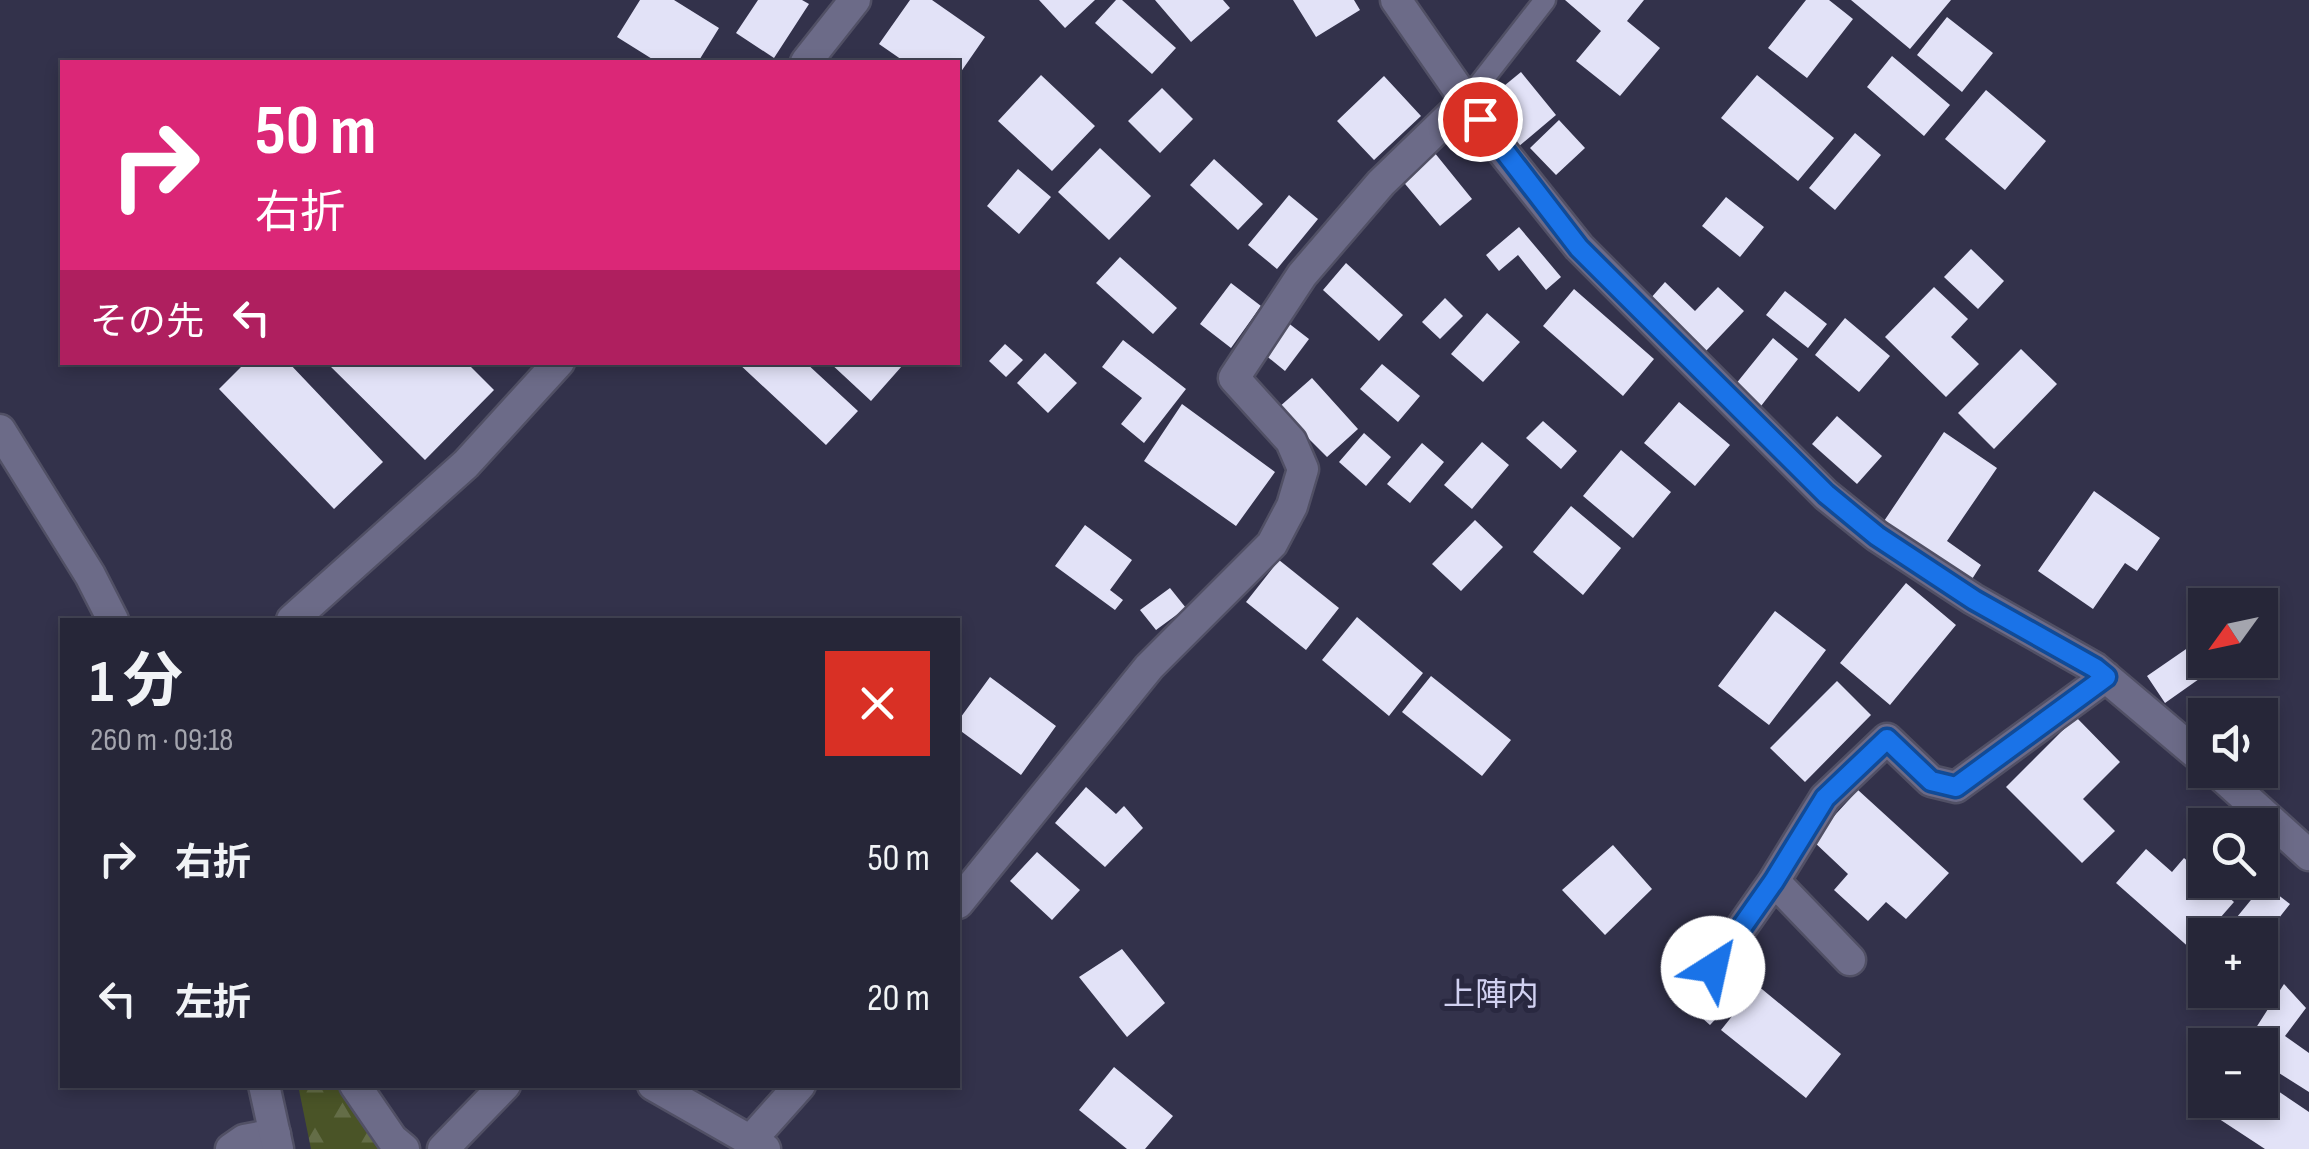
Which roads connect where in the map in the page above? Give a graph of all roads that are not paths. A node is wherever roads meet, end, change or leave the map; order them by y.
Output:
1 (855, 0) edge
2 (1396, 0) edge
3 (1545, 0) edge
4 (808, 60) edge
5 (1467, 100) junction
6 (557, 365) edge
7 (0, 430) edge
8 (112, 618) edge
9 (294, 618) edge
10 (2106, 677) junction
11 (2188, 747) edge
12 (2235, 788) edge
13 (2309, 854) edge
14 (1774, 881) junction
15 (960, 901) edge
16 (1850, 960) dead end
17 (1713, 968) dead end
18 (265, 1088) edge
19 (357, 1088) edge
20 (502, 1088) edge
21 (657, 1088) edge
22 (798, 1088) edge
23 (276, 1141) edge
24 (758, 1144) edge
25 (231, 1149) edge
26 (404, 1149) edge
27 (443, 1149) edge

1 - 4 street
2 - 5 street
3 - 5 lane
5 - 10 street
5 - 15 street
6 - 9 street
7 - 8 street
10 - 11 street
10 - 14 street
12 - 13 street
14 - 16 street
14 - 17 street
18 - 23 street
19 - 26 street
20 - 27 street
21 - 24 street
22 - 24 street
23 - 25 street

